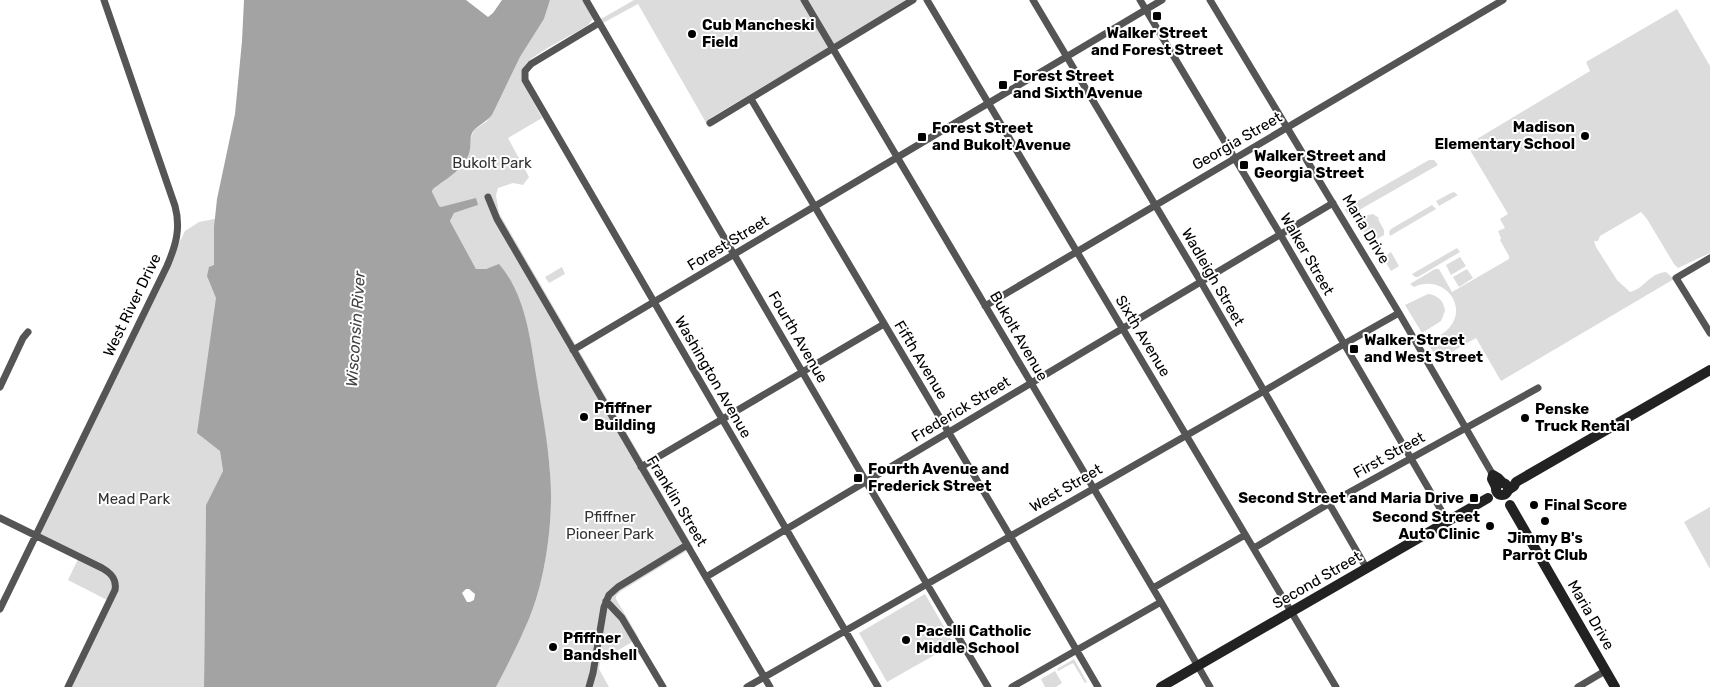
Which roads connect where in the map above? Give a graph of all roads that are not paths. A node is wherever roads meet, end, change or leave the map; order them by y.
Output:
1 (104, 0) edge
2 (586, 0) edge
3 (804, 0) edge
4 (913, 0) edge
5 (927, 0) edge
6 (1033, 0) edge
7 (1140, 0) edge
8 (1162, 0) edge
9 (1210, 0) edge
10 (1503, 0) edge
11 (1146, 9) junction
12 (600, 23) junction
13 (834, 49) junction
14 (1066, 56) junction
15 (751, 99) junction
16 (988, 103) junction
17 (710, 123) dead end
18 (1288, 127) junction
19 (897, 158) junction
20 (1234, 158) junction
21 (488, 197) dead end
22 (1333, 203) junction
23 (1155, 206) junction
24 (814, 207) junction
25 (1280, 234) junction
26 (1077, 252) junction
27 (734, 254) junction
28 (1710, 258) edge
29 (1201, 282) junction
30 (653, 303) junction
31 (985, 306) junction
32 (1400, 313) junction
33 (884, 324) junction
34 (1122, 329) junction
35 (28, 332) dead end
36 (1710, 333) edge
37 (1344, 344) junction
38 (573, 350) junction
39 (1710, 370) edge
40 (802, 372) junction
41 (1031, 384) junction
42 (0, 387) edge
43 (1538, 388) dead end
44 (1264, 391) junction
45 (722, 420) junction
46 (1465, 428) junction
47 (949, 432) junction
48 (1187, 435) junction
49 (1411, 458) junction
50 (641, 468) junction
51 (1492, 475) joint
52 (866, 482) junction
53 (1094, 488) junction
54 (1502, 489) junction
55 (1330, 503) junction
56 (0, 518) edge
57 (1448, 522) junction
58 (786, 530) junction
59 (35, 535) junction
60 (1245, 535) junction
61 (1010, 536) junction
62 (687, 545) junction
63 (1254, 548) junction
64 (1367, 569) junction
65 (706, 577) junction
66 (927, 583) junction
67 (1153, 588) junction
68 (606, 601) junction
69 (1161, 602) junction
70 (0, 610) edge
71 (1292, 611) junction
72 (845, 630) junction
73 (1077, 650) junction
74 (1197, 666) junction
75 (1605, 671) junction
76 (764, 677) junction
77 (68, 687) edge
78 (589, 687) edge
79 (663, 687) edge
80 (747, 687) edge
81 (770, 687) edge
82 (878, 687) edge
83 (988, 687) edge
84 (1012, 687) edge
85 (1098, 687) edge
86 (1161, 687) edge
87 (1210, 687) edge
88 (1336, 687) edge
89 (1578, 687) edge
90 (1615, 687) edge

1 - 59 street, West River Drive
2 - 12 street, Fourth Avenue
3 - 13 street, Bukolt Avenue
4 - 13 street
5 - 16 street, Sixth Avenue
6 - 14 street, Wadleigh Street
7 - 11 street, Walker Street
8 - 11 street
9 - 18 street, Maria Drive
10 - 18 street, Georgia Street
11 - 14 street
11 - 20 street, Walker Street
12 - 27 street, Fourth Avenue
12 - 30 street, Washington Avenue
13 - 15 street
13 - 19 street, Bukolt Avenue
14 - 16 street
14 - 23 street, Wadleigh Street
15 - 17 street
15 - 24 street, Fifth Avenue
16 - 19 street, Forest Street
16 - 26 street, Sixth Avenue
18 - 20 street, Georgia Street
18 - 22 street, Maria Drive
19 - 24 street, Forest Street
19 - 31 street, Bukolt Avenue
20 - 23 street, Georgia Street
20 - 25 street, Walker Street
21 - 38 street, Franklin Street
22 - 25 street, Frederick Street
22 - 32 street, Maria Drive
23 - 26 street, Georgia Street
23 - 29 street, Wadleigh Street
24 - 27 street, Forest Street
24 - 33 street, Fifth Avenue
25 - 29 street, Frederick Street
25 - 37 street, Walker Street
26 - 31 street, Georgia Street
26 - 34 street, Sixth Avenue
27 - 30 street, Forest Street
27 - 40 street, Fourth Avenue
28 - 36 street
29 - 34 street, Frederick Street
29 - 44 street, Wadleigh Street
30 - 38 street, Forest Street
30 - 45 street, Washington Avenue
31 - 41 street, Bukolt Avenue
32 - 37 street, West Street
32 - 46 street, Maria Drive
33 - 40 street
33 - 47 street, Fifth Avenue
34 - 41 street, Frederick Street
34 - 48 street, Sixth Avenue
35 - 42 street
37 - 44 street, West Street
37 - 49 street, Walker Street
38 - 50 street, Franklin Street
39 - 54 street
40 - 45 street
40 - 52 street, Fourth Avenue
41 - 47 street, Frederick Street
41 - 53 street, Bukolt Avenue
43 - 46 street, First Street
44 - 48 street, West Street
44 - 55 street, Wadleigh Street
45 - 50 street
45 - 58 street, Washington Avenue
46 - 49 street, First Street
46 - 51 street, Maria Drive
47 - 52 street, Frederick Street
47 - 61 street, Fifth Avenue
48 - 53 street, West Street
48 - 60 street, Sixth Avenue
49 - 55 street, First Street
49 - 57 street, Walker Street
50 - 62 street, Franklin Street
51 - 54 street, Maria Drive
52 - 58 street, Frederick Street
52 - 66 street, Fourth Avenue
53 - 61 street, West Street
53 - 67 street, Bukolt Avenue
54 - 57 street, Second Street
54 - 75 street, Maria Drive
55 - 63 street, First Street
55 - 64 street, Wadleigh Street
56 - 59 street
57 - 64 street, Second Street
58 - 65 street, Frederick Street
58 - 72 street, Washington Avenue
59 - 70 street, West River Drive
59 - 77 street
60 - 63 street, Sixth Avenue
60 - 67 street
61 - 66 street, West Street
61 - 73 street, Fifth Avenue
62 - 65 street, Franklin Street
62 - 68 street
63 - 71 street, Sixth Avenue
64 - 71 street, Second Street
65 - 76 street, Franklin Street
66 - 72 street, West Street
66 - 83 street, Fourth Avenue
67 - 69 street, Bukolt Avenue
68 - 78 street
68 - 79 street
69 - 73 street
69 - 74 street, Bukolt Avenue
71 - 74 street, Second Street
71 - 88 street, Sixth Avenue
72 - 76 street, West Street
72 - 82 street, Washington Avenue
73 - 84 street
73 - 85 street, Fifth Avenue
74 - 86 street, Second Street
74 - 87 street, Bukolt Avenue
75 - 89 street
75 - 90 street, Maria Drive
76 - 80 street, West Street
76 - 81 street, Franklin Street

